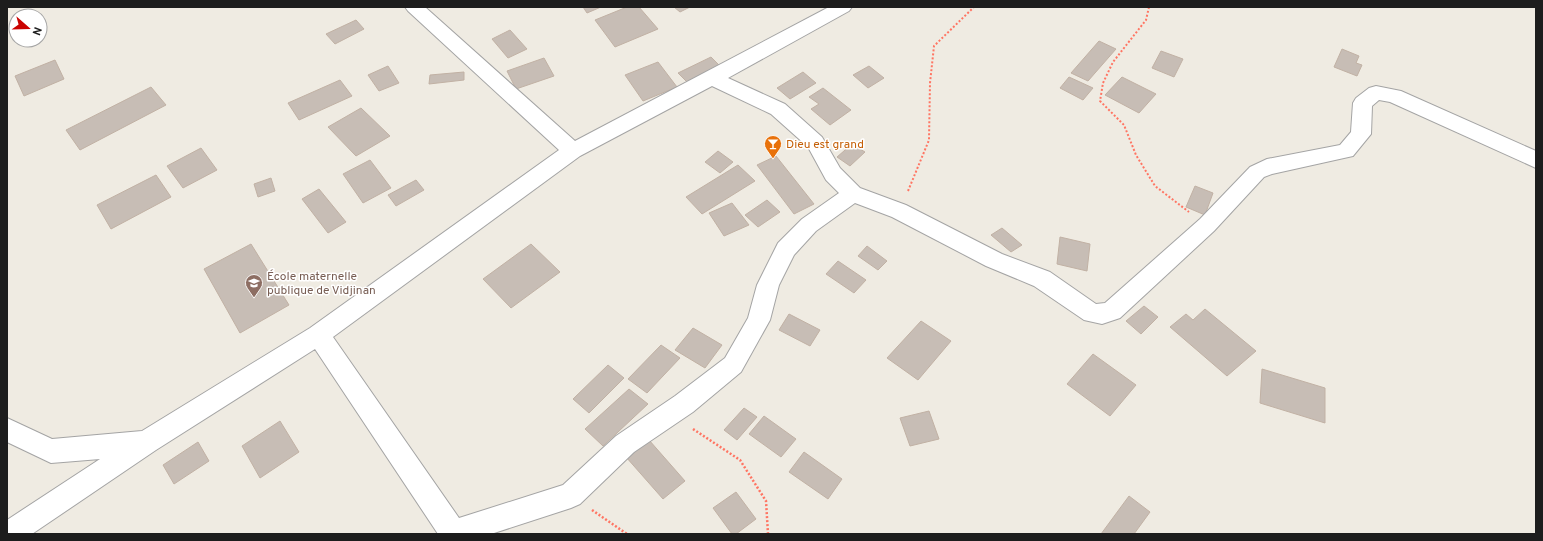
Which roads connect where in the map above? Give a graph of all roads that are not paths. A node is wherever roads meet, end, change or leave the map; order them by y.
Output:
1 (414, 7) edge
2 (830, 9) edge
3 (712, 78) junction
4 (574, 151) junction
5 (1536, 160) edge
6 (853, 194) junction
7 (318, 335) junction
8 (7, 430) edge
9 (147, 442) junction
10 (452, 533) edge
11 (9, 534) edge

1 - 4 street
2 - 3 street
3 - 4 street
3 - 6 street
4 - 7 street
5 - 6 street
6 - 10 street
7 - 9 street
7 - 10 street
8 - 9 street
9 - 11 street

